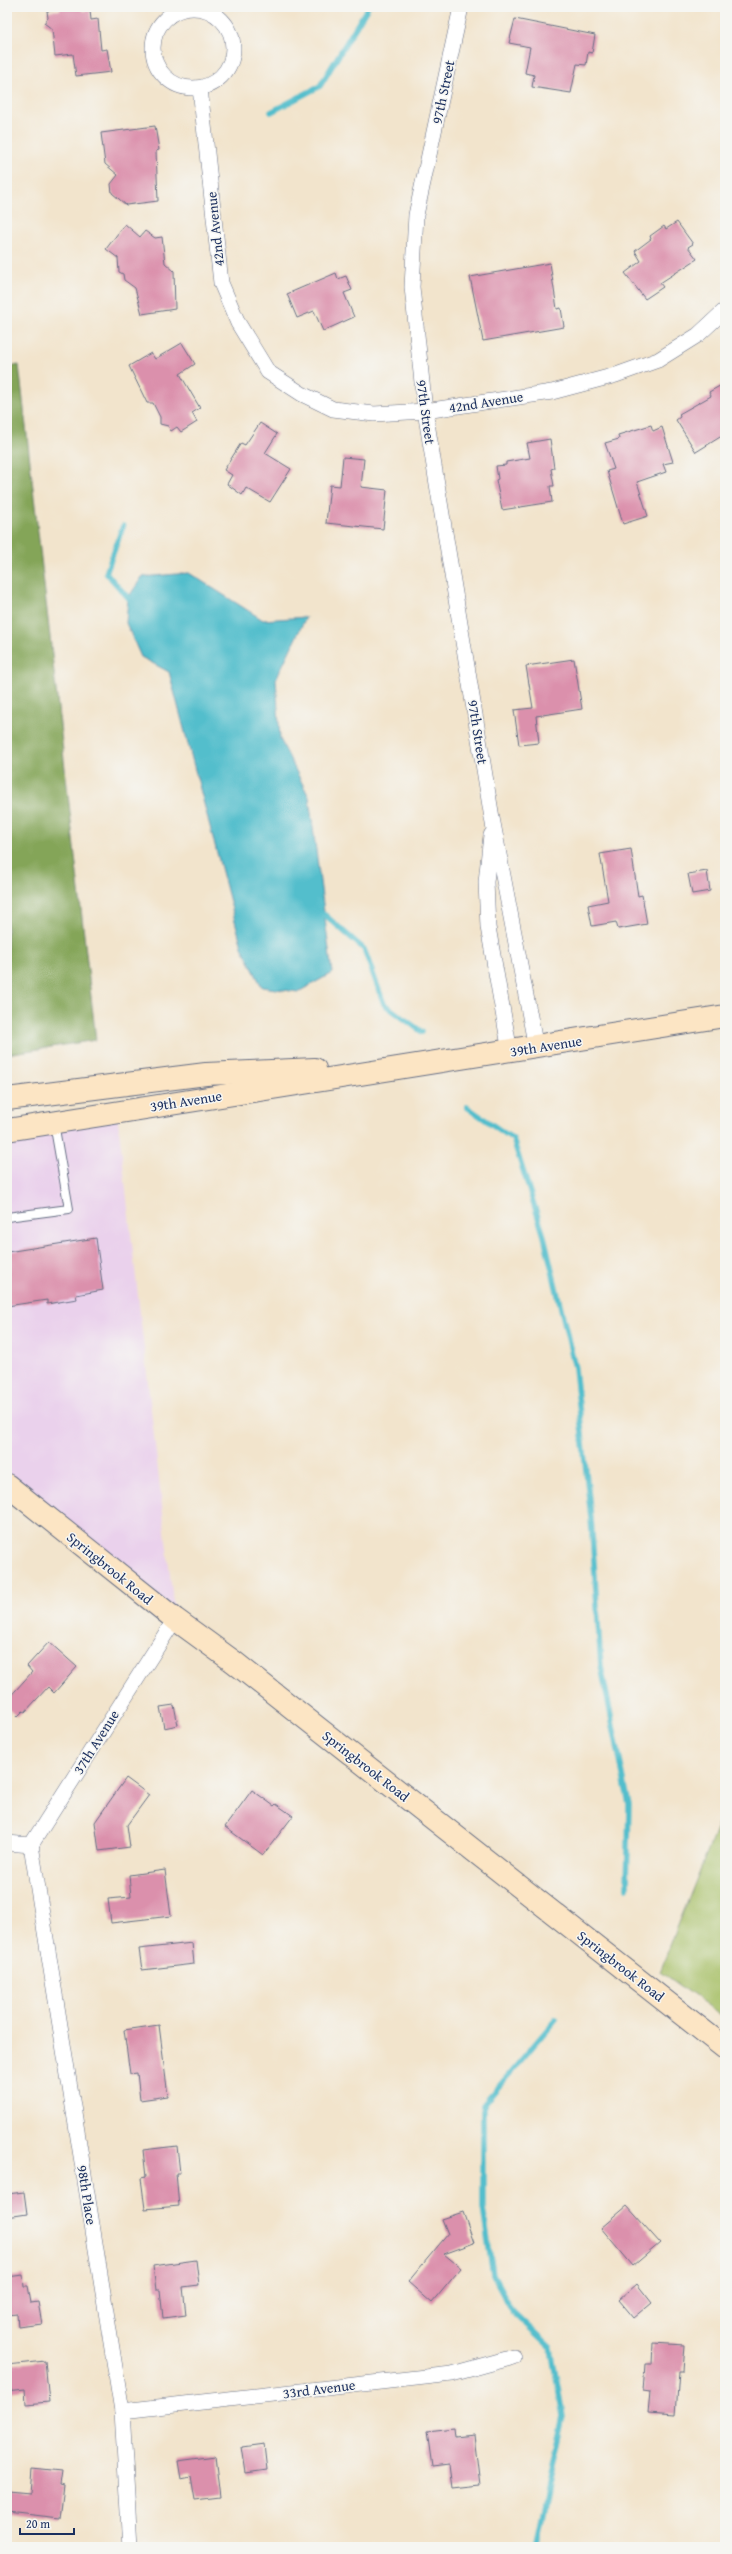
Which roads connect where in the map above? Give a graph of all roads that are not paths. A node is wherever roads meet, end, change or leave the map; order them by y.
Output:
1 (461, 7) edge
2 (200, 88) junction
3 (725, 310) edge
4 (425, 411) junction
5 (492, 818) junction
6 (725, 1016) edge
7 (536, 1048) junction
8 (510, 1052) junction
9 (366, 1074) junction
10 (7, 1099) edge
11 (54, 1122) junction
12 (7, 1130) edge
13 (7, 1217) edge
14 (7, 1485) edge
15 (175, 1619) junction
16 (7, 1843) edge
17 (31, 1845) junction
18 (725, 2048) edge
19 (514, 2357) dead end
20 (122, 2411) junction
21 (130, 2547) edge

1 - 4 street, 97th Street
2 - 2 street
2 - 4 street, 42nd Avenue
3 - 4 street, 42nd Avenue
4 - 5 street, 97th Street
5 - 7 street, 97th Street
5 - 8 street, 97th Street
6 - 7 main road, 39th Avenue
7 - 8 main road, 39th Avenue
8 - 9 main road, 39th Avenue
9 - 10 main road, 39th Avenue
9 - 11 main road, 39th Avenue
11 - 12 main road, 39th Avenue
11 - 13 lane
14 - 15 main road, Springbrook Road
15 - 17 street, 37th Avenue
15 - 18 main road, Springbrook Road
16 - 17 street
17 - 20 street, 98th Place
19 - 20 street, 33rd Avenue
20 - 21 street, 98th Place

